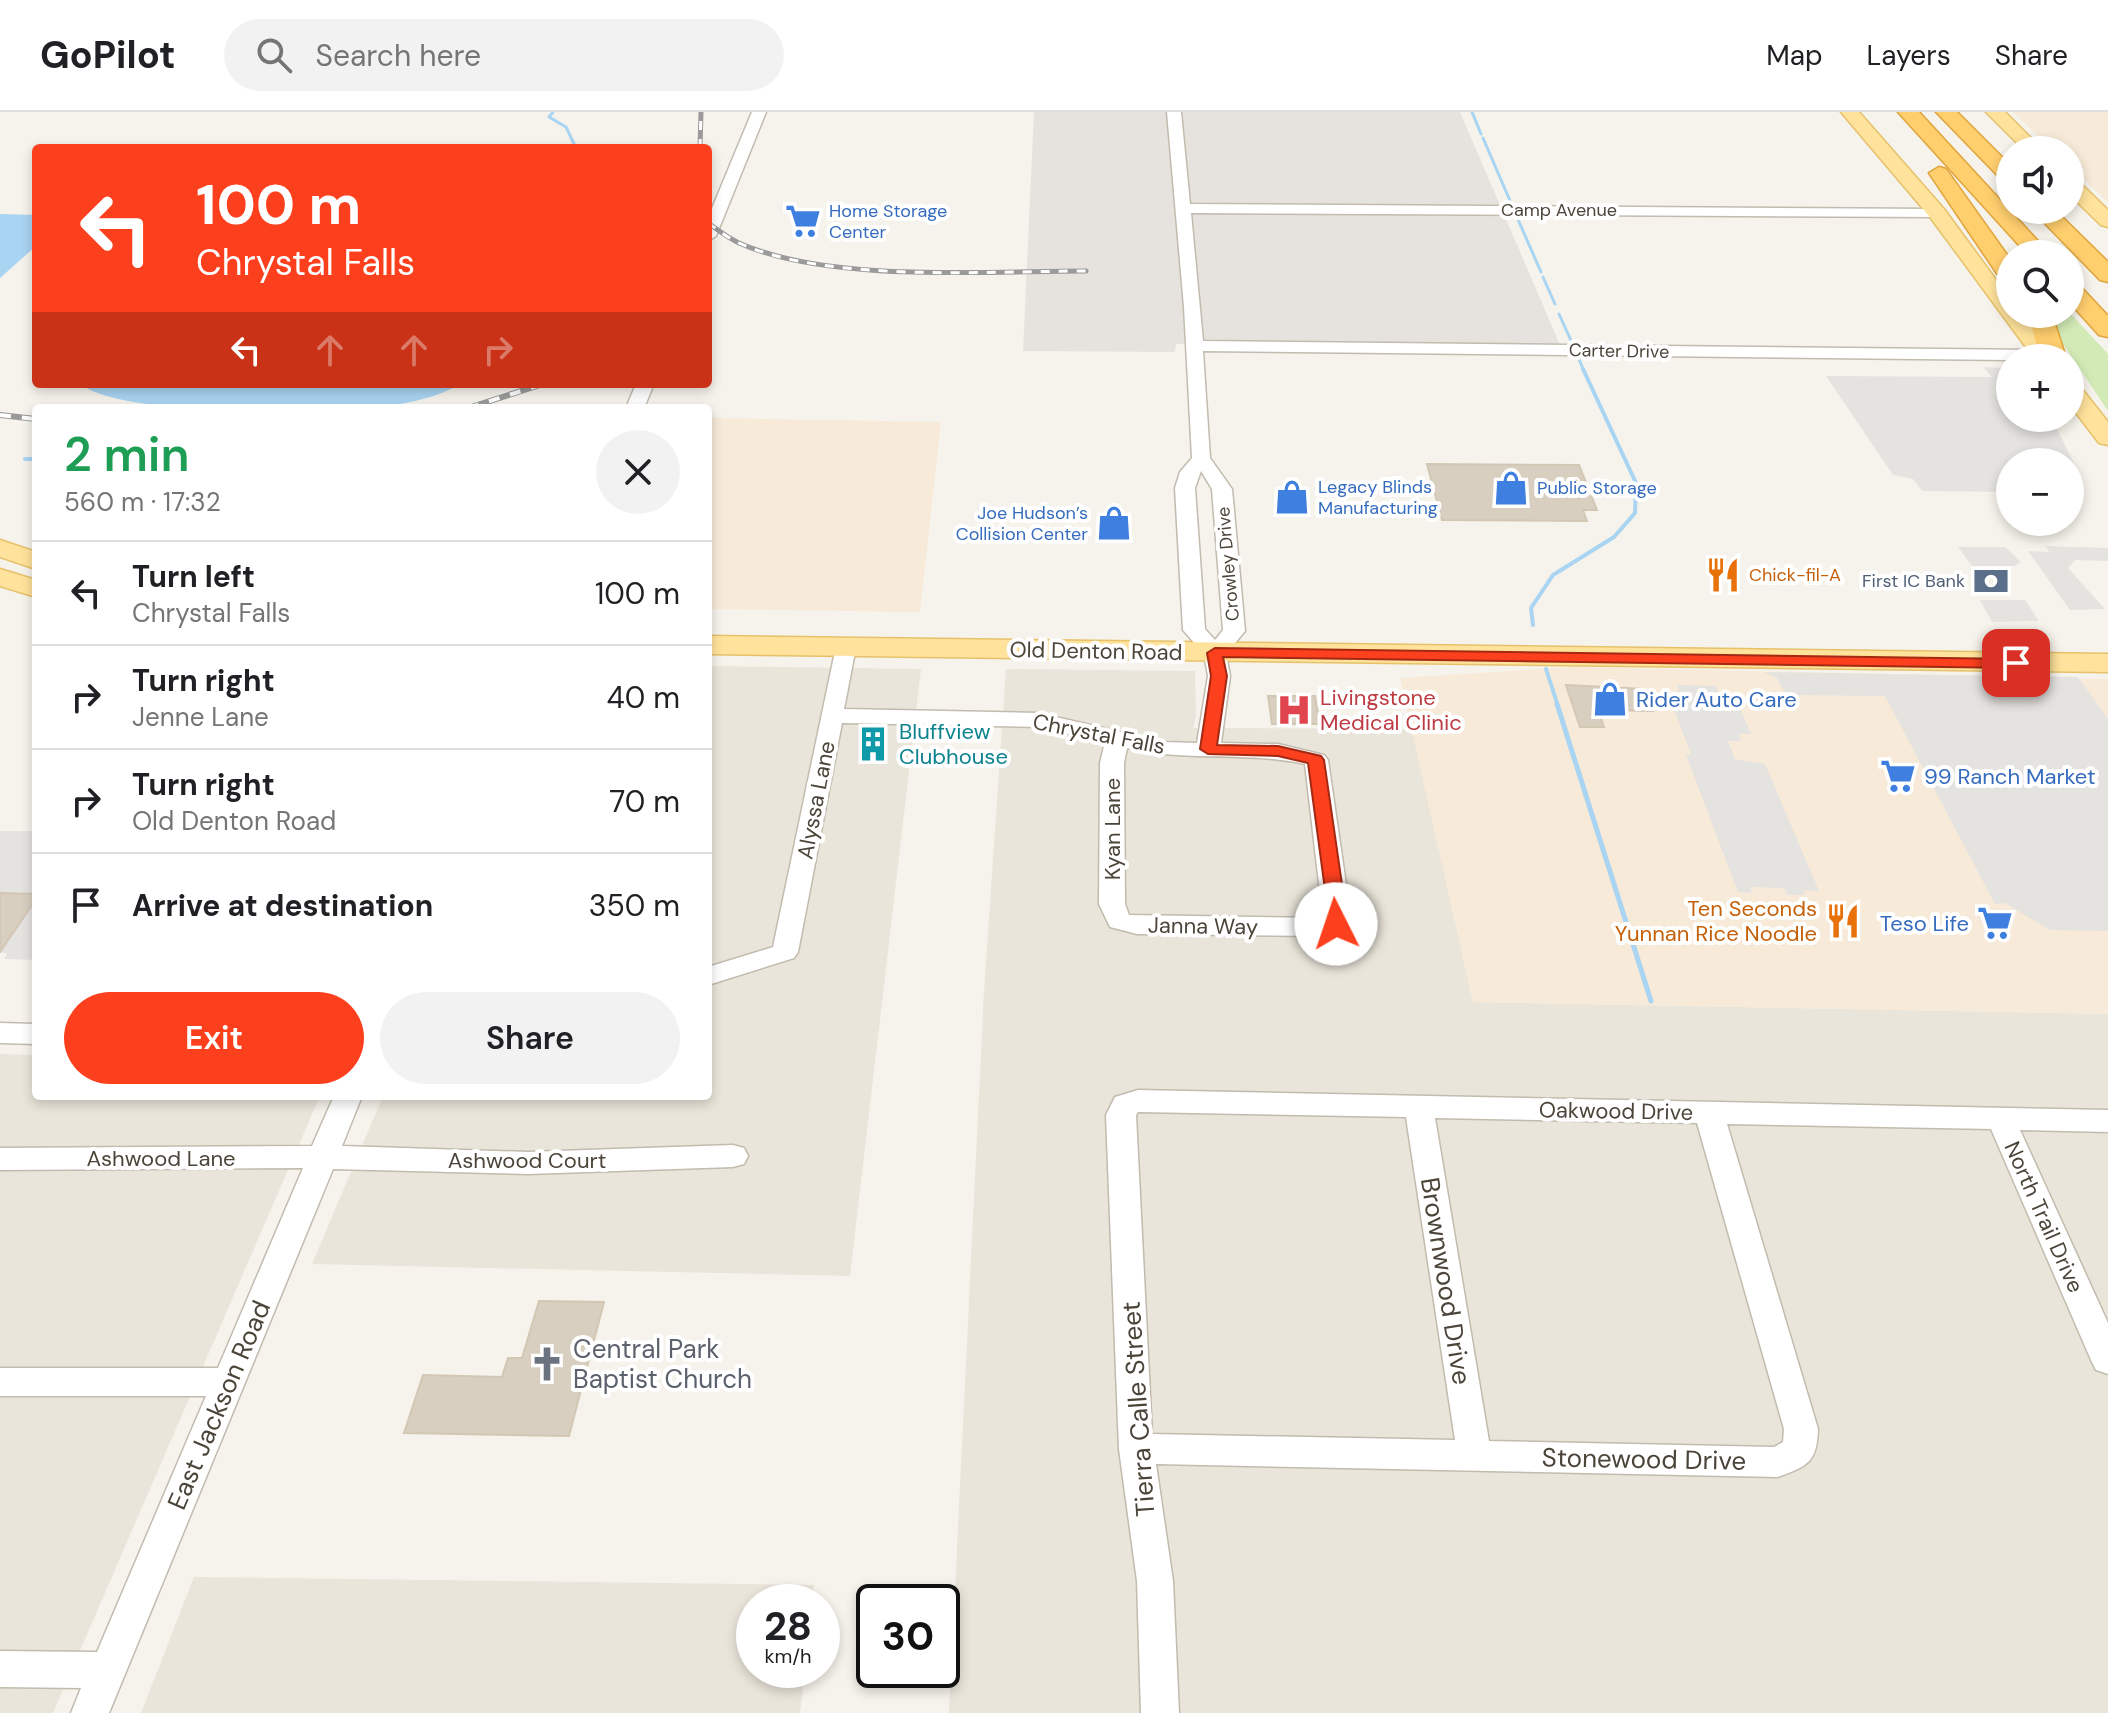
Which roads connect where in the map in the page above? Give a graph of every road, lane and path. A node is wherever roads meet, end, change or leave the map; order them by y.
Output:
1 (759, 112) edge
2 (1174, 112) edge
3 (1850, 112) edge
4 (1995, 112) edge
5 (1909, 113) edge
6 (1947, 113) edge
7 (2020, 136) edge
8 (1947, 154) junction
9 (1996, 158) edge
10 (2084, 198) edge
11 (1182, 208) junction
12 (1937, 213) junction
13 (2108, 221) edge
14 (2057, 224) edge
15 (2081, 224) edge
16 (712, 226) edge
17 (2026, 240) edge
18 (2108, 247) edge
19 (1996, 255) edge
20 (2108, 275) edge
21 (1996, 295) edge
22 (2084, 304) edge
23 (2022, 328) edge
24 (2108, 330) edge
25 (2036, 344) edge
26 (1194, 346) junction
27 (1996, 356) edge
28 (2084, 407) edge
29 (2108, 438) edge
30 (1201, 459) junction
31 (0, 548) edge
32 (32, 560) edge
33 (0, 577) edge
34 (32, 588) edge
35 (712, 623) edge
36 (1194, 630) junction
37 (1234, 631) junction
38 (2108, 643) edge
39 (712, 645) edge
40 (845, 647) junction
41 (1725, 649) junction
42 (1979, 652) junction
43 (1215, 653) junction
44 (2108, 663) edge
45 (833, 716) junction
46 (1118, 737) junction
47 (1208, 749) junction
48 (1119, 921) joint
49 (1336, 924) joint
50 (712, 975) edge
51 (32, 1034) edge
52 (1, 1035) edge
53 (346, 1100) edge
54 (1125, 1105) joint
55 (1419, 1107) junction
56 (1709, 1113) junction
57 (2000, 1117) junction
58 (2108, 1121) edge
59 (733, 1156) dead end
60 (322, 1157) junction
61 (0, 1159) edge
62 (2108, 1360) edge
63 (0, 1382) edge
64 (228, 1382) junction
65 (1136, 1449) junction
66 (1474, 1455) junction
67 (0, 1669) edge
68 (108, 1670) junction
69 (90, 1713) edge
70 (1160, 1713) edge

1 - 16 street
2 - 11 street, Crowley Drive
3 - 12 main road
4 - 7 main road
5 - 8 highway
6 - 9 highway
8 - 17 highway
8 - 19 highway
10 - 13 main road
11 - 12 street, Camp Avenue
11 - 26 street, Crowley Drive
12 - 21 main road
14 - 20 highway
15 - 18 highway
22 - 24 highway
23 - 25 main road
26 - 27 street, Carter Drive
26 - 30 street, Crowley Drive
28 - 29 main road
30 - 36 street, Crowley Drive
30 - 37 street, Crowley Drive
31 - 32 main road
33 - 34 main road
35 - 36 main road, Old Denton Road
36 - 37 main road, Old Denton Road
36 - 43 street, Crowley Drive
37 - 41 main road, Old Denton Road
37 - 43 street, Crowley Drive
38 - 42 main road, Old Denton Road
39 - 40 main road, Old Denton Road
40 - 43 main road, Old Denton Road
40 - 45 street, Alyssa Lane
41 - 42 main road, Old Denton Road
41 - 43 main road, Old Denton Road
42 - 44 main road, Old Denton Road
43 - 47 street
45 - 46 street, Chrystal Falls
45 - 50 street, Alyssa Lane
46 - 47 street, Chrystal Falls
46 - 48 street, Kyan Lane
47 - 49 street, Chrystal Falls
48 - 49 street, Janna Way
51 - 52 street
53 - 60 street, East Jackson Road
54 - 55 street, Oakwood Drive
54 - 65 street, Tierra Calle Street
55 - 56 street, Oakwood Drive
55 - 66 street, Brownwood Drive
56 - 57 street, Oakwood Drive
56 - 66 street, Stonewood Drive
57 - 58 street, Oakwood Drive
57 - 62 street, North Trail Drive
59 - 60 street, Ashwood Court
60 - 61 street, Ashwood Lane
60 - 64 street, East Jackson Road
63 - 64 street
64 - 68 street, East Jackson Road
65 - 66 street, Stonewood Drive
65 - 70 street, Tierra Calle Street
67 - 68 street
68 - 69 street, East Jackson Road

